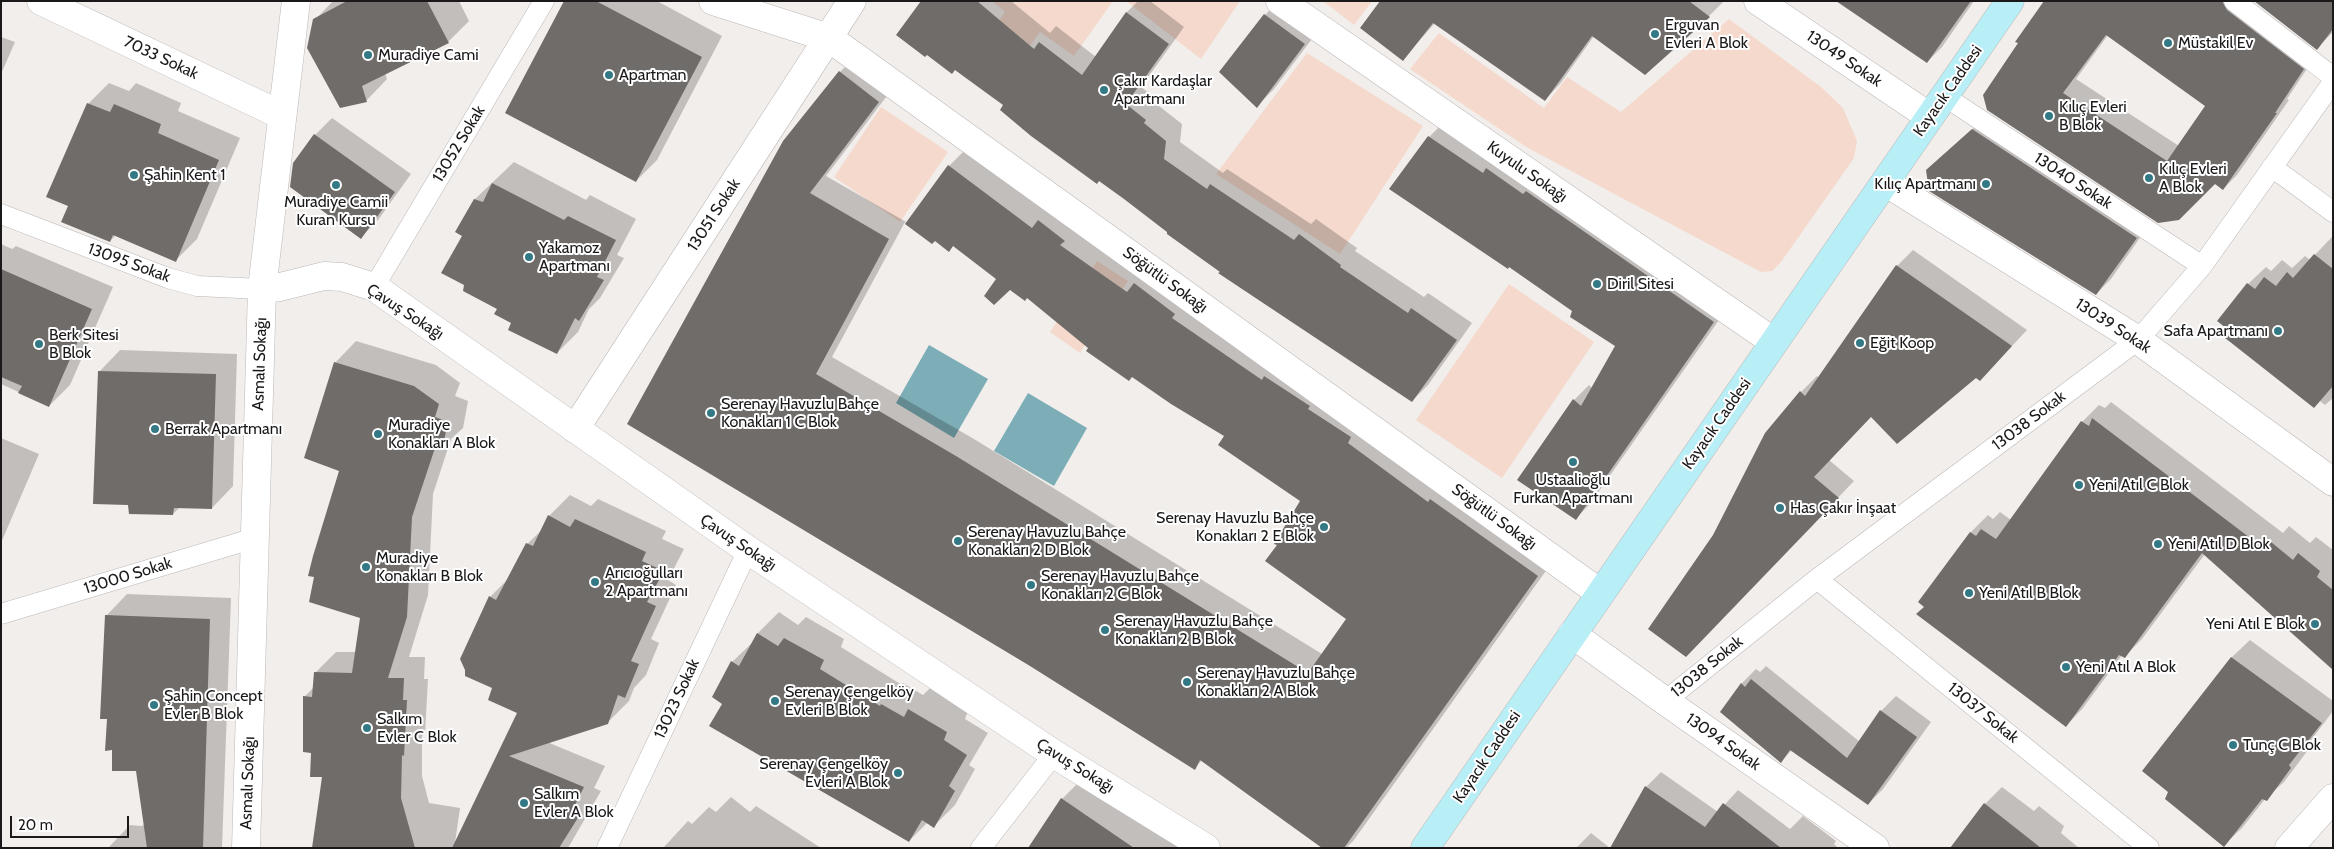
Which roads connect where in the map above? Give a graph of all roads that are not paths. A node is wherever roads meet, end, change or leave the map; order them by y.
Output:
1 (42, 1) edge
2 (296, 1) edge
3 (544, 1) edge
4 (714, 1) edge
5 (852, 1) edge
6 (1280, 1) edge
7 (1758, 1) edge
8 (2010, 1) edge
9 (2234, 1) edge
10 (829, 38) junction
11 (2333, 77) edge
12 (2333, 82) edge
13 (1937, 106) junction
14 (281, 115) junction
15 (2272, 167) junction
16 (1885, 182) junction
17 (2333, 212) edge
18 (1, 214) edge
19 (2202, 266) junction
20 (374, 287) junction
21 (262, 289) junction
22 (2138, 340) junction
23 (1774, 342) junction
24 (575, 429) junction
25 (2333, 482) edge
26 (255, 538) junction
27 (748, 550) junction
28 (1817, 579) junction
29 (1600, 593) junction
30 (1, 614) edge
31 (1572, 634) junction
32 (1665, 701) junction
33 (1054, 754) junction
34 (2333, 798) edge
35 (246, 848) edge
36 (607, 848) edge
37 (981, 848) edge
38 (1206, 848) edge
39 (1425, 848) edge
40 (1875, 848) edge
41 (2149, 848) edge
42 (2289, 848) edge

1 - 14 street, 7033 Sokak
2 - 14 street, Asmalı Sokağı
3 - 20 lane, 13052 Sokak
4 - 10 street, Söğütlü Sokağı
5 - 10 street, 13051 Sokak
6 - 23 street, Kuyulu Sokağı
7 - 13 street, 13049 Sokak
8 - 13 main road, Kayacık Caddesi
9 - 11 lane
10 - 24 street, 13051 Sokak
10 - 29 street, Söğütlü Sokağı
12 - 15 lane, 13038 Sokak
13 - 16 main road, Kayacık Caddesi
13 - 19 lane, 13040 Sokak
14 - 21 street, Asmalı Sokağı
15 - 17 lane
15 - 19 lane, 13038 Sokak
16 - 22 street, 13039 Sokak
16 - 23 main road, Kayacık Caddesi
18 - 21 lane, 13095 Sokak
19 - 22 lane, 13038 Sokak
20 - 21 street, Çavuş Sokağı
20 - 24 street, Çavuş Sokağı
21 - 26 street, Asmalı Sokağı
22 - 25 street, 13039 Sokak
22 - 28 lane, 13038 Sokak
23 - 29 main road, Kayacık Caddesi
24 - 27 street, Çavuş Sokağı
26 - 30 lane, 13000 Sokak
26 - 35 street, Asmalı Sokağı
27 - 33 street, Çavuş Sokağı
27 - 36 lane, 13023 Sokak
28 - 32 lane, 13038 Sokak
28 - 41 lane, 13037 Sokak
29 - 31 main road, Kayacık Caddesi
31 - 32 street, 13094 Sokak
31 - 39 main road, Kayacık Caddesi
32 - 40 street, 13094 Sokak
33 - 37 lane
33 - 38 street, Çavuş Sokağı
34 - 42 street

